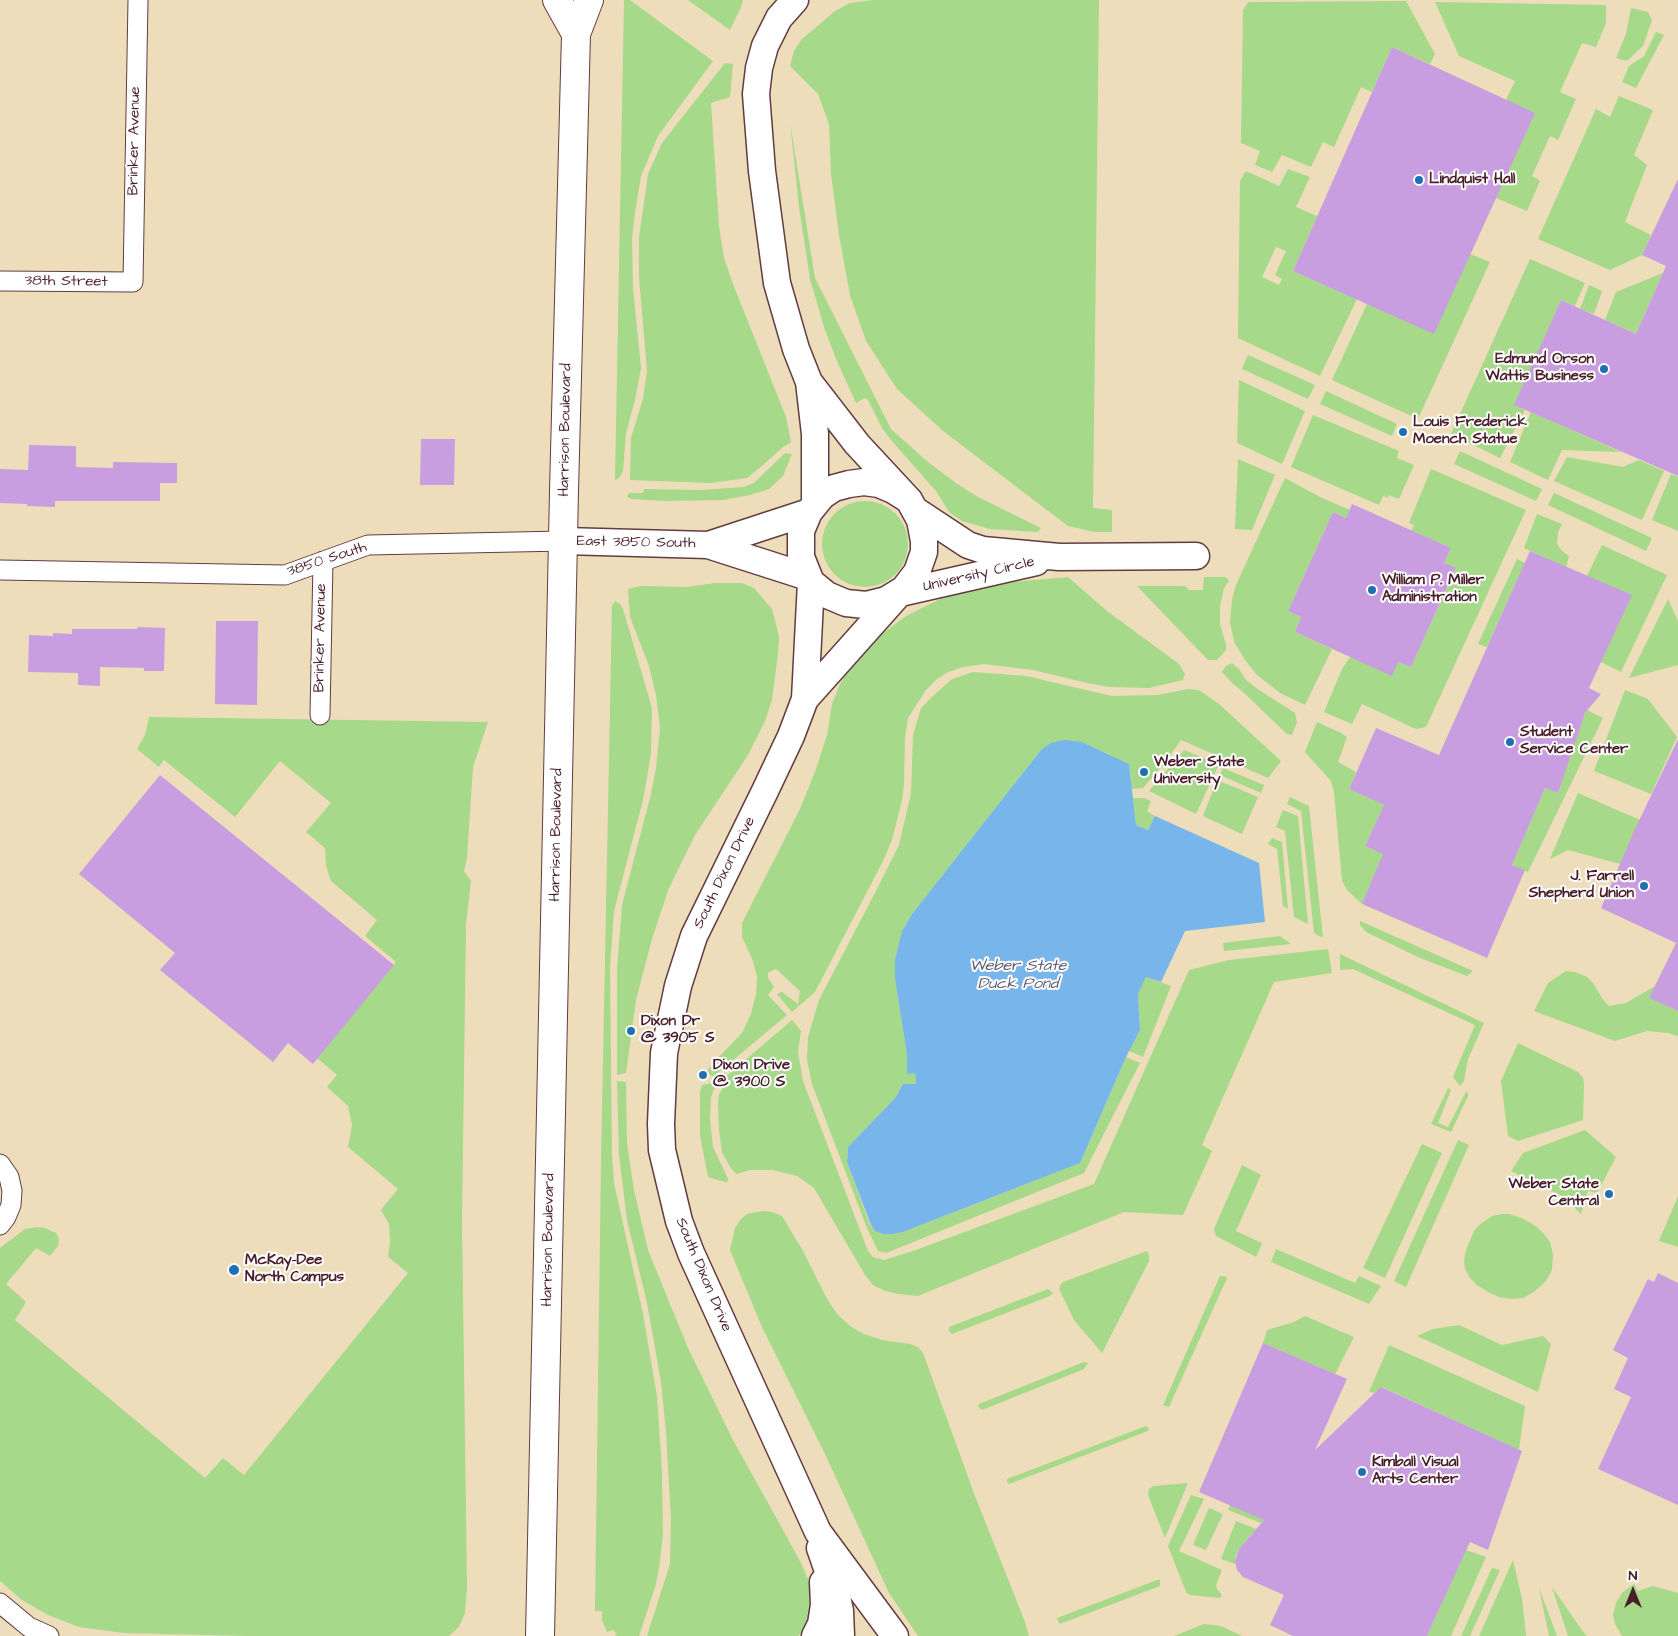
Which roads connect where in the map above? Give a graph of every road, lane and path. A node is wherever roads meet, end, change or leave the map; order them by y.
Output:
1 (138, 0) edge
2 (557, 0) edge
3 (589, 0) edge
4 (794, 0) edge
5 (576, 34) junction
6 (0, 281) edge
7 (133, 282) joint
8 (809, 382) junction
9 (912, 505) junction
10 (812, 508) junction
11 (564, 541) junction
12 (708, 545) junction
13 (1196, 556) dead end
14 (1059, 557) junction
15 (323, 561) junction
16 (0, 570) edge
17 (810, 580) junction
18 (899, 594) junction
19 (805, 699) junction
20 (320, 715) dead end
21 (0, 1164) edge
22 (0, 1225) edge
23 (820, 1543) junction
24 (0, 1603) edge
25 (49, 1636) edge
26 (540, 1636) edge
27 (815, 1636) edge
28 (841, 1636) edge
29 (895, 1636) edge

1 - 7 street, Brinker Avenue
2 - 5 main road
3 - 5 main road, Harrison Boulevard
4 - 8 street
5 - 11 main road, Harrison Boulevard
6 - 7 street, 38th Street
8 - 9 street
8 - 10 street
9 - 10 street
9 - 14 street, University Circle
9 - 18 street
10 - 12 street, East 3850 South
10 - 17 street
11 - 12 street, East 3850 South
11 - 15 street, 3850 South
11 - 26 main road, Harrison Boulevard
12 - 17 street, East 3850 South
13 - 14 street, University Circle
14 - 18 street, University Circle
15 - 16 street, 3850 South
15 - 20 street, Brinker Avenue
17 - 18 street
17 - 19 street, South Dixon Drive
18 - 19 street, South Dixon Drive
19 - 23 street, South Dixon Drive
21 - 22 street
23 - 27 street
23 - 28 street, South Dixon Drive
23 - 29 street, South Dixon Drive
24 - 25 street

